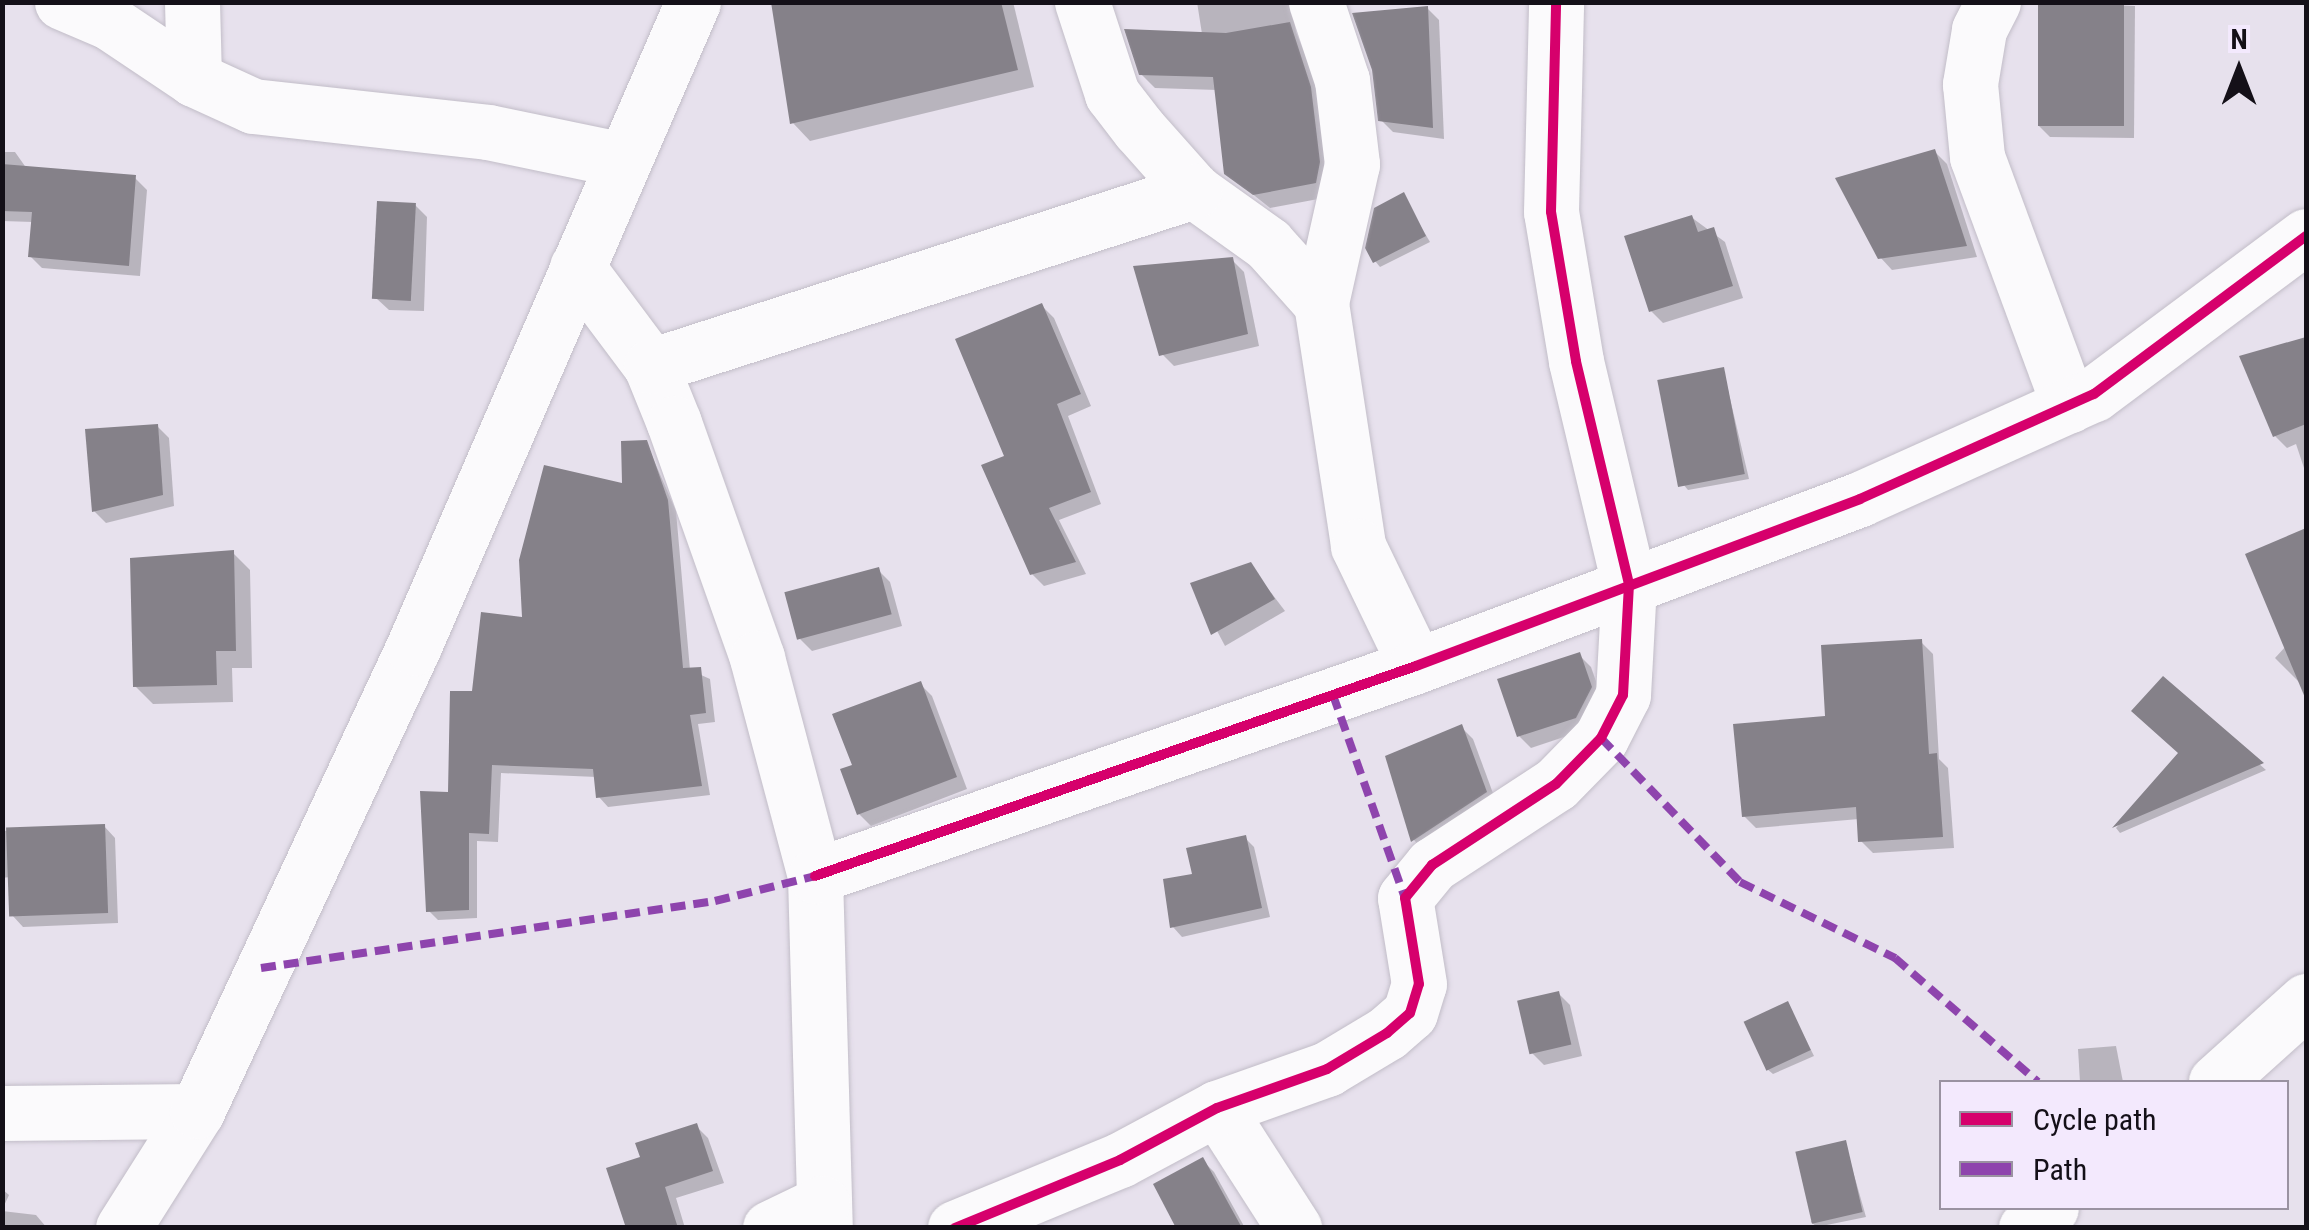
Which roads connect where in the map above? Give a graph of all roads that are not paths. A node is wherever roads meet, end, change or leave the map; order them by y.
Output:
1 (62, 2) edge
2 (192, 2) edge
3 (693, 2) edge
4 (1082, 2) edge
5 (1316, 2) edge
6 (1556, 2) edge
7 (1993, 2) edge
8 (194, 78) junction
9 (623, 160) junction
10 (1194, 191) junction
11 (2306, 236) edge
12 (577, 267) junction
13 (1321, 303) junction
14 (651, 366) junction
15 (2069, 406) junction
16 (1630, 584) junction
17 (1416, 666) junction
18 (815, 876) junction
19 (2306, 1001) edge
20 (2218, 1080) edge
21 (1216, 1108) junction
22 (197, 1111) junction
23 (2, 1112) edge
24 (2048, 1210) edge
25 (824, 1215) edge
26 (123, 1228) edge
27 (770, 1228) edge
28 (954, 1228) edge
29 (1294, 1228) edge
30 (2026, 1228) edge

1 - 8 street
2 - 8 street
3 - 9 street
4 - 10 street
5 - 13 street
6 - 16 street
7 - 15 street
8 - 9 street
9 - 12 street
10 - 13 street
10 - 14 street
11 - 15 street
12 - 14 street
12 - 22 street
13 - 17 street
14 - 18 street
15 - 16 street
16 - 17 street
16 - 21 street
17 - 18 street
18 - 25 street
19 - 20 street
21 - 28 street
21 - 29 street
22 - 23 street
22 - 26 street
24 - 30 street
25 - 27 street

